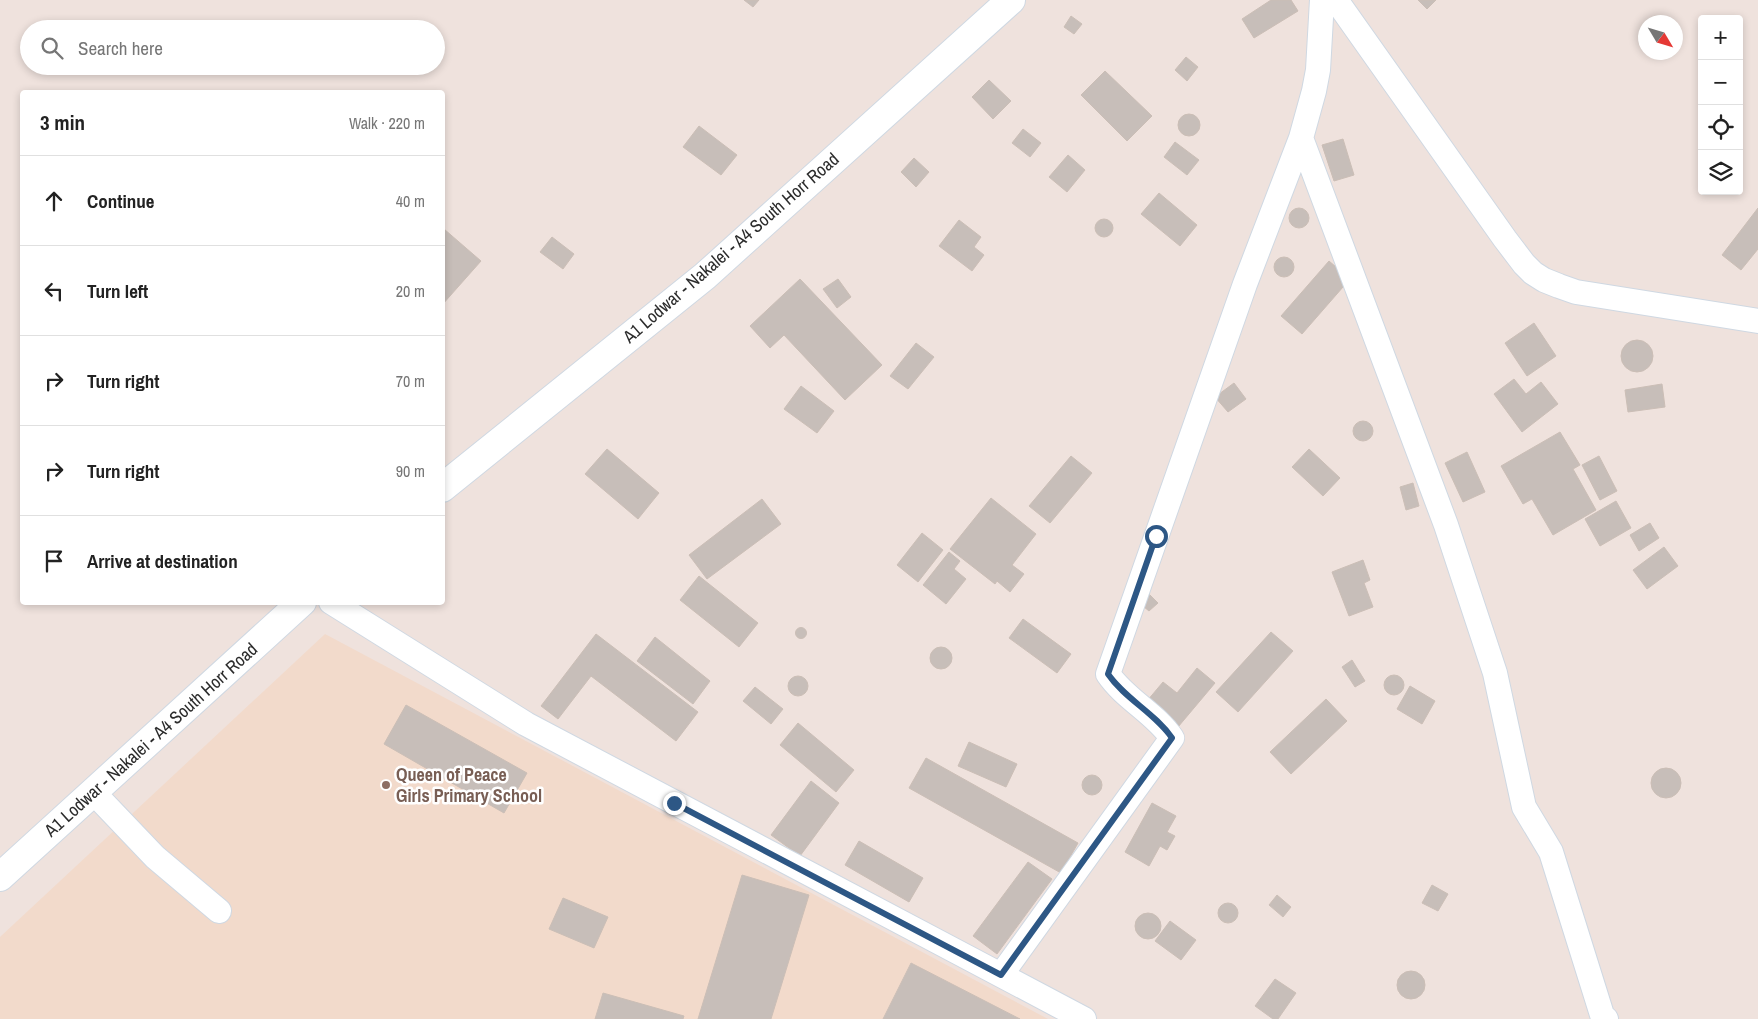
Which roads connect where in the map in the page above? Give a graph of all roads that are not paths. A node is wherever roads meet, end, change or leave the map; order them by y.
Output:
1 (1011, 0) edge
2 (1322, 0) edge
3 (1336, 0) edge
4 (1301, 138) junction
5 (1758, 321) edge
6 (445, 486) edge
7 (299, 605) edge
8 (336, 605) edge
9 (93, 792) junction
10 (0, 876) edge
11 (219, 911) dead end
12 (1001, 975) junction
13 (1084, 1019) edge
14 (1606, 1019) edge

1 - 6 main road, A1 Lodwar - Nakalei - A4 South Horr Road
2 - 4 street
3 - 5 street
4 - 12 street
4 - 14 street
7 - 9 main road, A1 Lodwar - Nakalei - A4 South Horr Road
8 - 12 street
9 - 10 main road, A1 Lodwar - Nakalei - A4 South Horr Road
9 - 11 street
12 - 13 street

